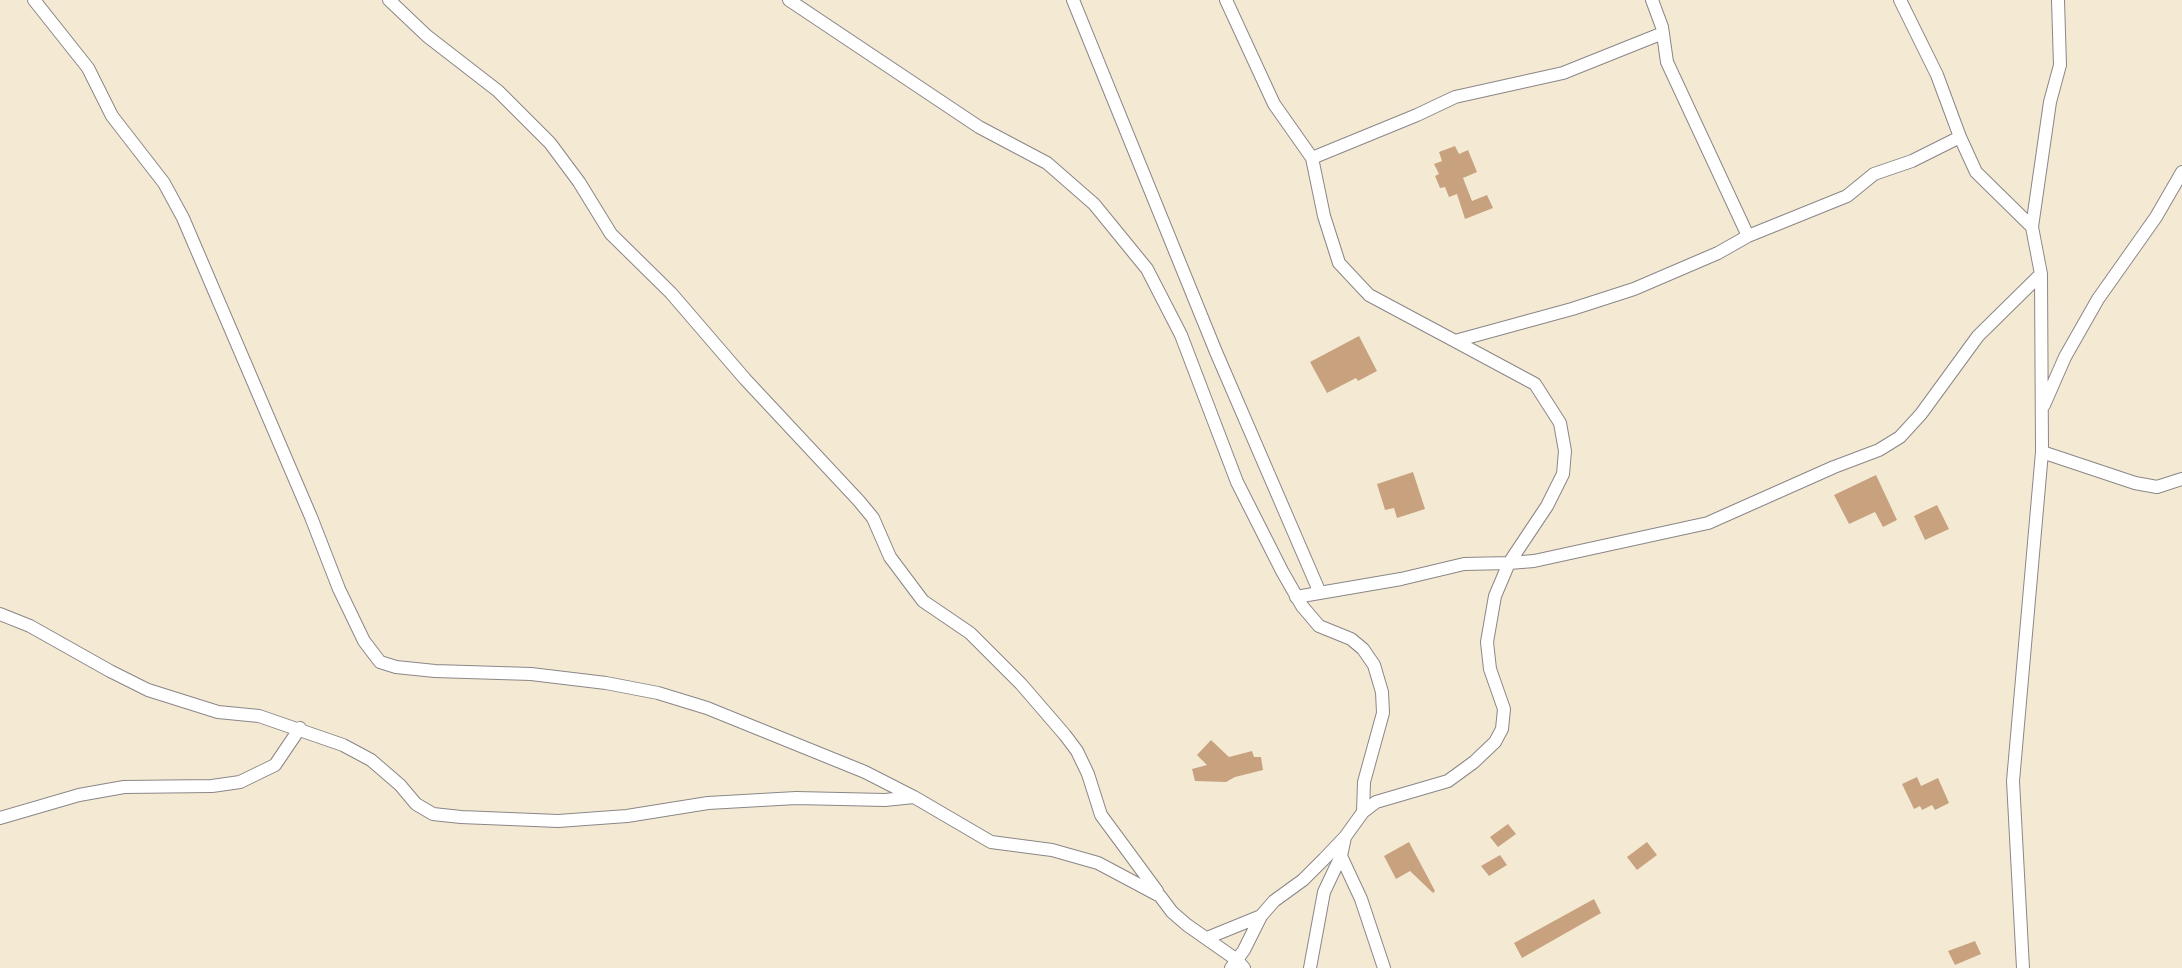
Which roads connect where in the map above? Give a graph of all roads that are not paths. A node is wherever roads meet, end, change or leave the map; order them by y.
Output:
1 (34, 0) edge
2 (389, 0) edge
3 (790, 0) edge
4 (1073, 0) edge
5 (1226, 0) edge
6 (1652, 0) edge
7 (1900, 0) edge
8 (2058, 0) edge
9 (1663, 32) junction
10 (1960, 137) junction
11 (1312, 158) junction
12 (2182, 172) edge
13 (2032, 227) junction
14 (1748, 236) junction
15 (2041, 274) junction
16 (1455, 341) junction
17 (2042, 410) junction
18 (2042, 452) junction
19 (2182, 480) edge
20 (1509, 563) junction
21 (1320, 593) junction
22 (1296, 597) junction
23 (0, 614) edge
24 (300, 728) junction
25 (914, 798) junction
26 (1363, 812) junction
27 (0, 818) edge
28 (1345, 837) junction
29 (1341, 856) junction
30 (1160, 896) junction
31 (1261, 916) junction
32 (1206, 938) junction
33 (1240, 966) edge
34 (1310, 968) edge
35 (1384, 968) edge
36 (2024, 968) edge

1 - 25 street
2 - 30 street
3 - 22 street
4 - 21 street
5 - 11 street
6 - 9 street
7 - 10 street
8 - 13 street
9 - 11 street
9 - 14 street
10 - 13 street
10 - 14 street
11 - 16 street
12 - 17 street
13 - 15 street
14 - 16 street
15 - 17 street
15 - 20 street
16 - 20 street
17 - 18 street
18 - 19 street
18 - 36 street
20 - 21 street
20 - 26 street
21 - 22 street
22 - 26 street
23 - 24 street
24 - 25 street
24 - 27 street
25 - 30 street
26 - 28 street
28 - 29 street
28 - 31 street
29 - 34 street
29 - 35 street
30 - 32 street
31 - 32 street
31 - 33 street
32 - 33 street

